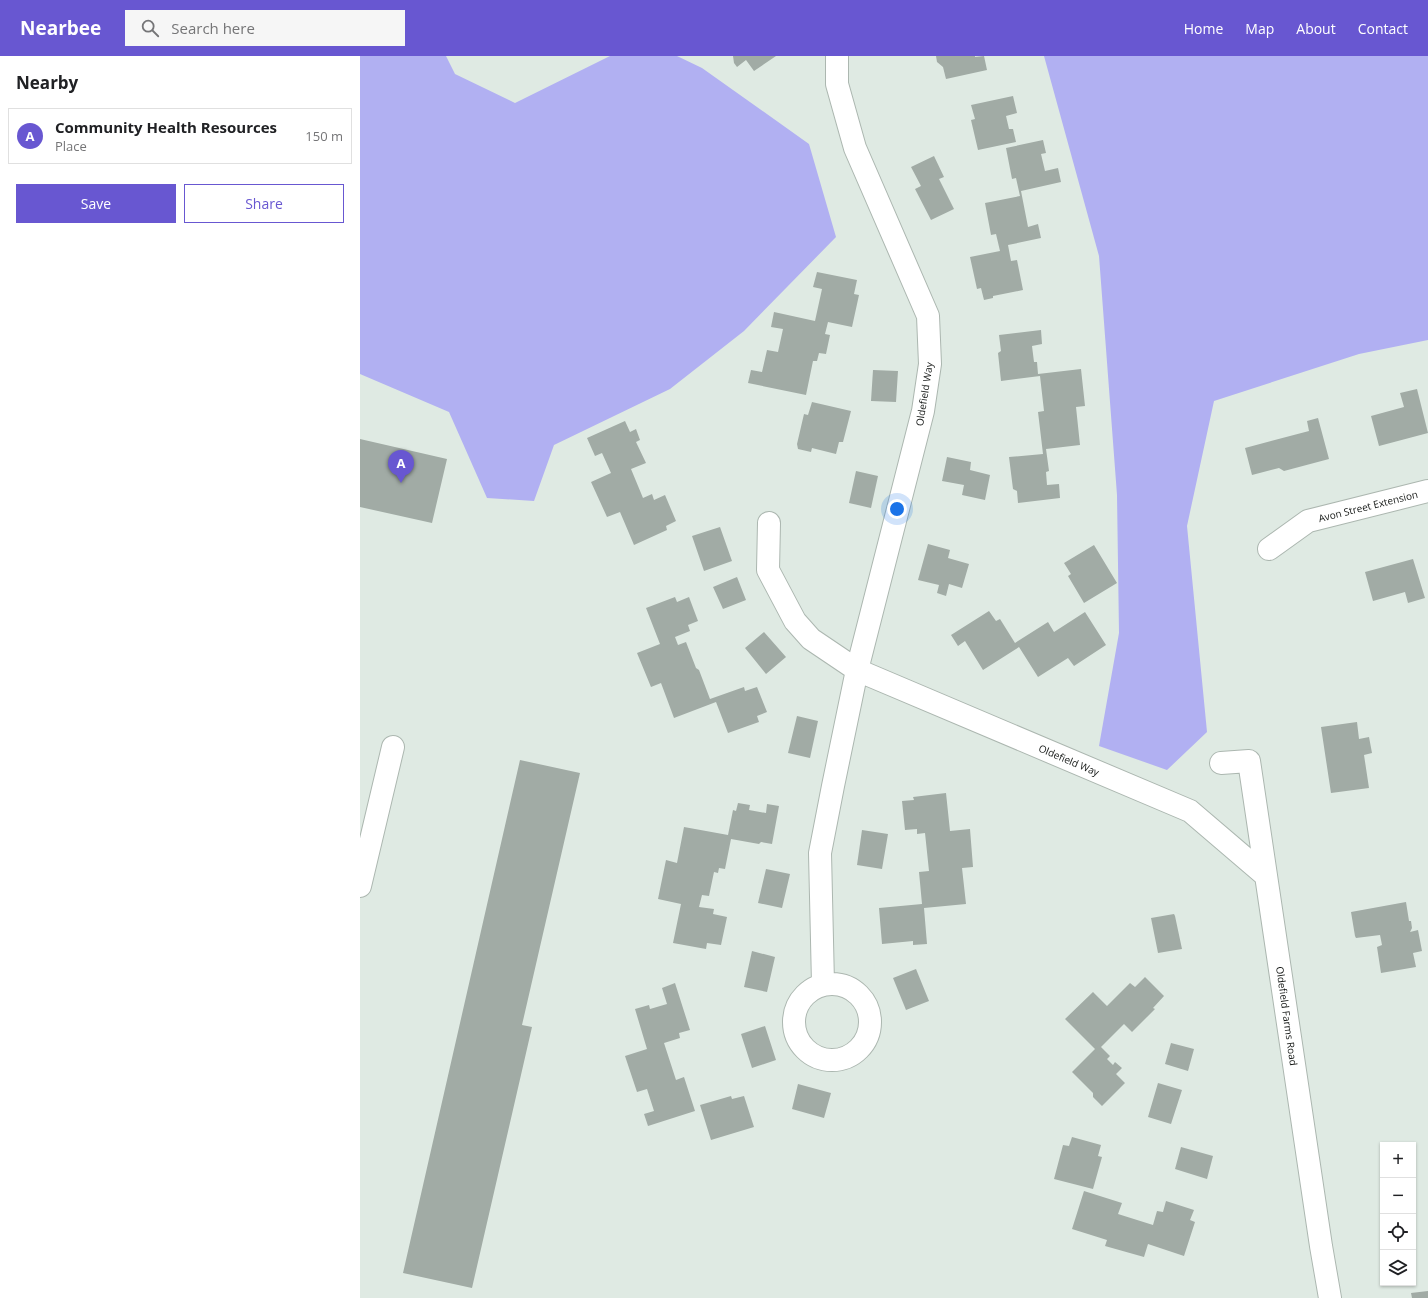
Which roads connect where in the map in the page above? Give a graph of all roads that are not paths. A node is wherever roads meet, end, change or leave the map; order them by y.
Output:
1 (837, 56) edge
2 (1428, 491) edge
3 (769, 523) dead end
4 (1269, 549) dead end
5 (857, 670) junction
6 (393, 747) dead end
7 (1221, 763) dead end
8 (1266, 876) junction
9 (360, 886) edge
10 (823, 984) dead end
11 (1330, 1298) edge

1 - 5 street, Oldefield Way
2 - 4 street, Avon Street Extension
3 - 5 street, Oldefield Way
5 - 8 street, Oldefield Way
5 - 10 street, Oldefield Way
6 - 9 street
7 - 8 street, Oldefield Farms Road
8 - 11 street, Oldefield Farms Road

